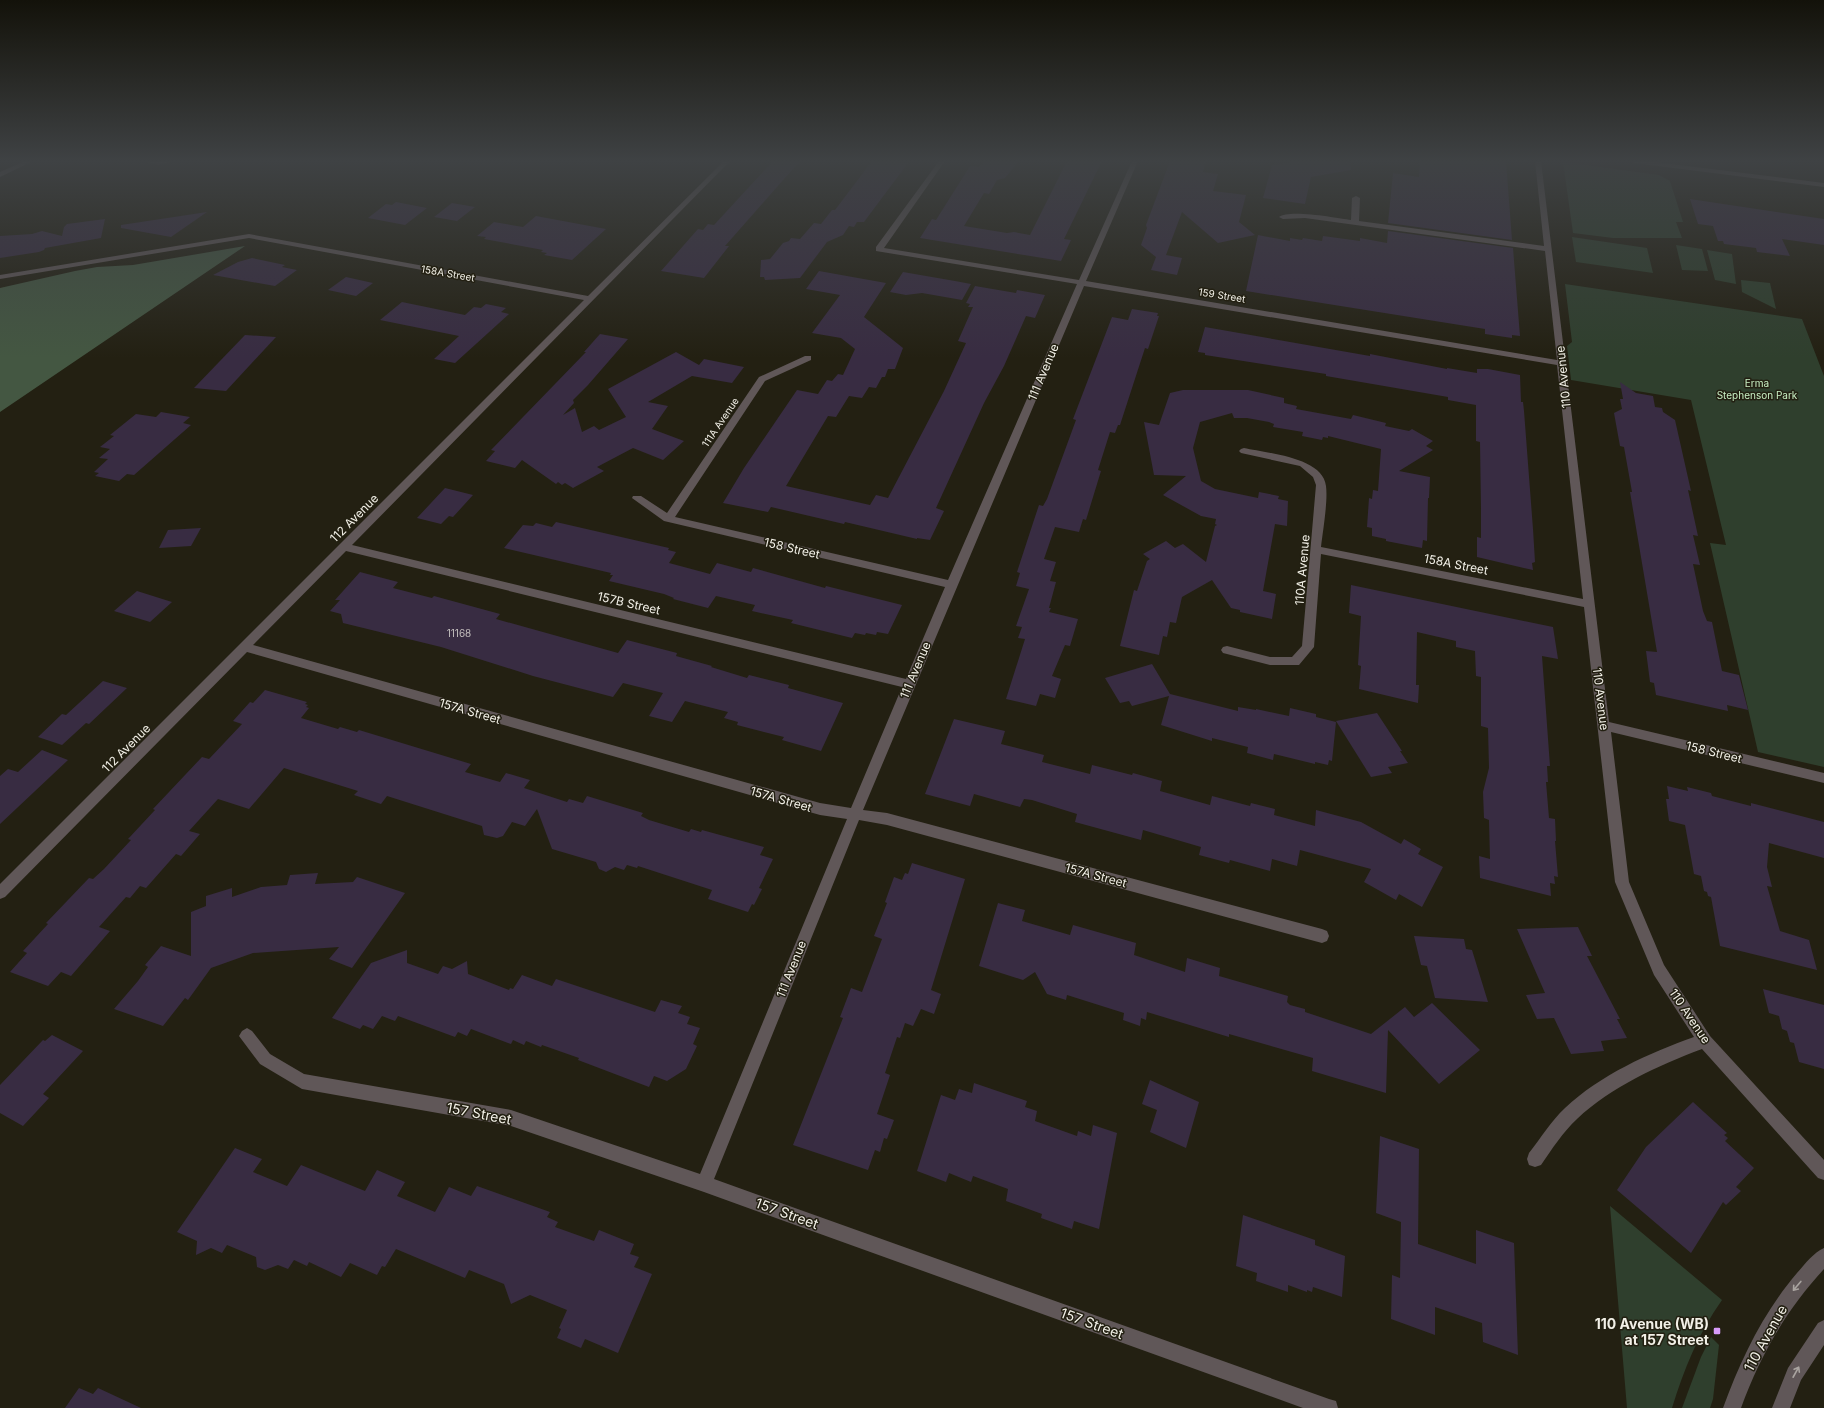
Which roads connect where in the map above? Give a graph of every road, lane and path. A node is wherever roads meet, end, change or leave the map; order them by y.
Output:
1 (661, 227) edge
2 (895, 227) edge
3 (1106, 227) edge
4 (1389, 227) edge
5 (1545, 227) edge
6 (1548, 249) junction
7 (0, 277) edge
8 (1081, 283) junction
9 (589, 299) junction
10 (808, 358) dead end
11 (1561, 363) junction
12 (1244, 450) dead end
13 (637, 498) dead end
14 (668, 519) junction
15 (343, 547) junction
16 (1317, 550) junction
17 (951, 585) junction
18 (1590, 604) junction
19 (244, 647) junction
20 (1227, 650) dead end
21 (909, 684) junction
22 (1605, 726) junction
23 (1824, 778) edge
24 (854, 815) junction
25 (0, 893) edge
26 (1322, 936) dead end
27 (247, 1036) dead end
28 (1705, 1041) junction
29 (1535, 1158) dead end
30 (1824, 1172) edge
31 (704, 1184) junction
32 (1824, 1257) edge
33 (1824, 1329) edge
34 (1329, 1408) edge
35 (1732, 1408) edge
36 (1781, 1408) edge

1 - 9 street, 112 Avenue
2 - 8 street, 159 Street
3 - 8 street, 111 Avenue
4 - 6 street
5 - 6 street, 110 Avenue
6 - 11 street, 110 Avenue
7 - 9 street, 158A Street
8 - 11 street, 159 Street
8 - 17 street, 111 Avenue
9 - 15 street, 112 Avenue
10 - 14 street, 111A Avenue
11 - 18 street, 110 Avenue
12 - 16 street, 110A Avenue
13 - 14 street, 158 Street
14 - 17 street, 158 Street
15 - 19 street, 112 Avenue
15 - 21 street, 157B Street
16 - 18 street, 158A Street
16 - 20 street, 110A Avenue
17 - 21 street, 111 Avenue
18 - 22 street, 110 Avenue
19 - 24 street, 157A Street
19 - 25 street, 112 Avenue
21 - 24 street, 111 Avenue
22 - 23 street, 158 Street
22 - 28 street, 110 Avenue
24 - 26 street, 157A Street
24 - 31 street, 111 Avenue
27 - 31 street, 157 Street
28 - 29 street
28 - 30 street, 110 Avenue
31 - 34 street, 157 Street
32 -> 35 street, 110 Avenue
36 -> 33 street

